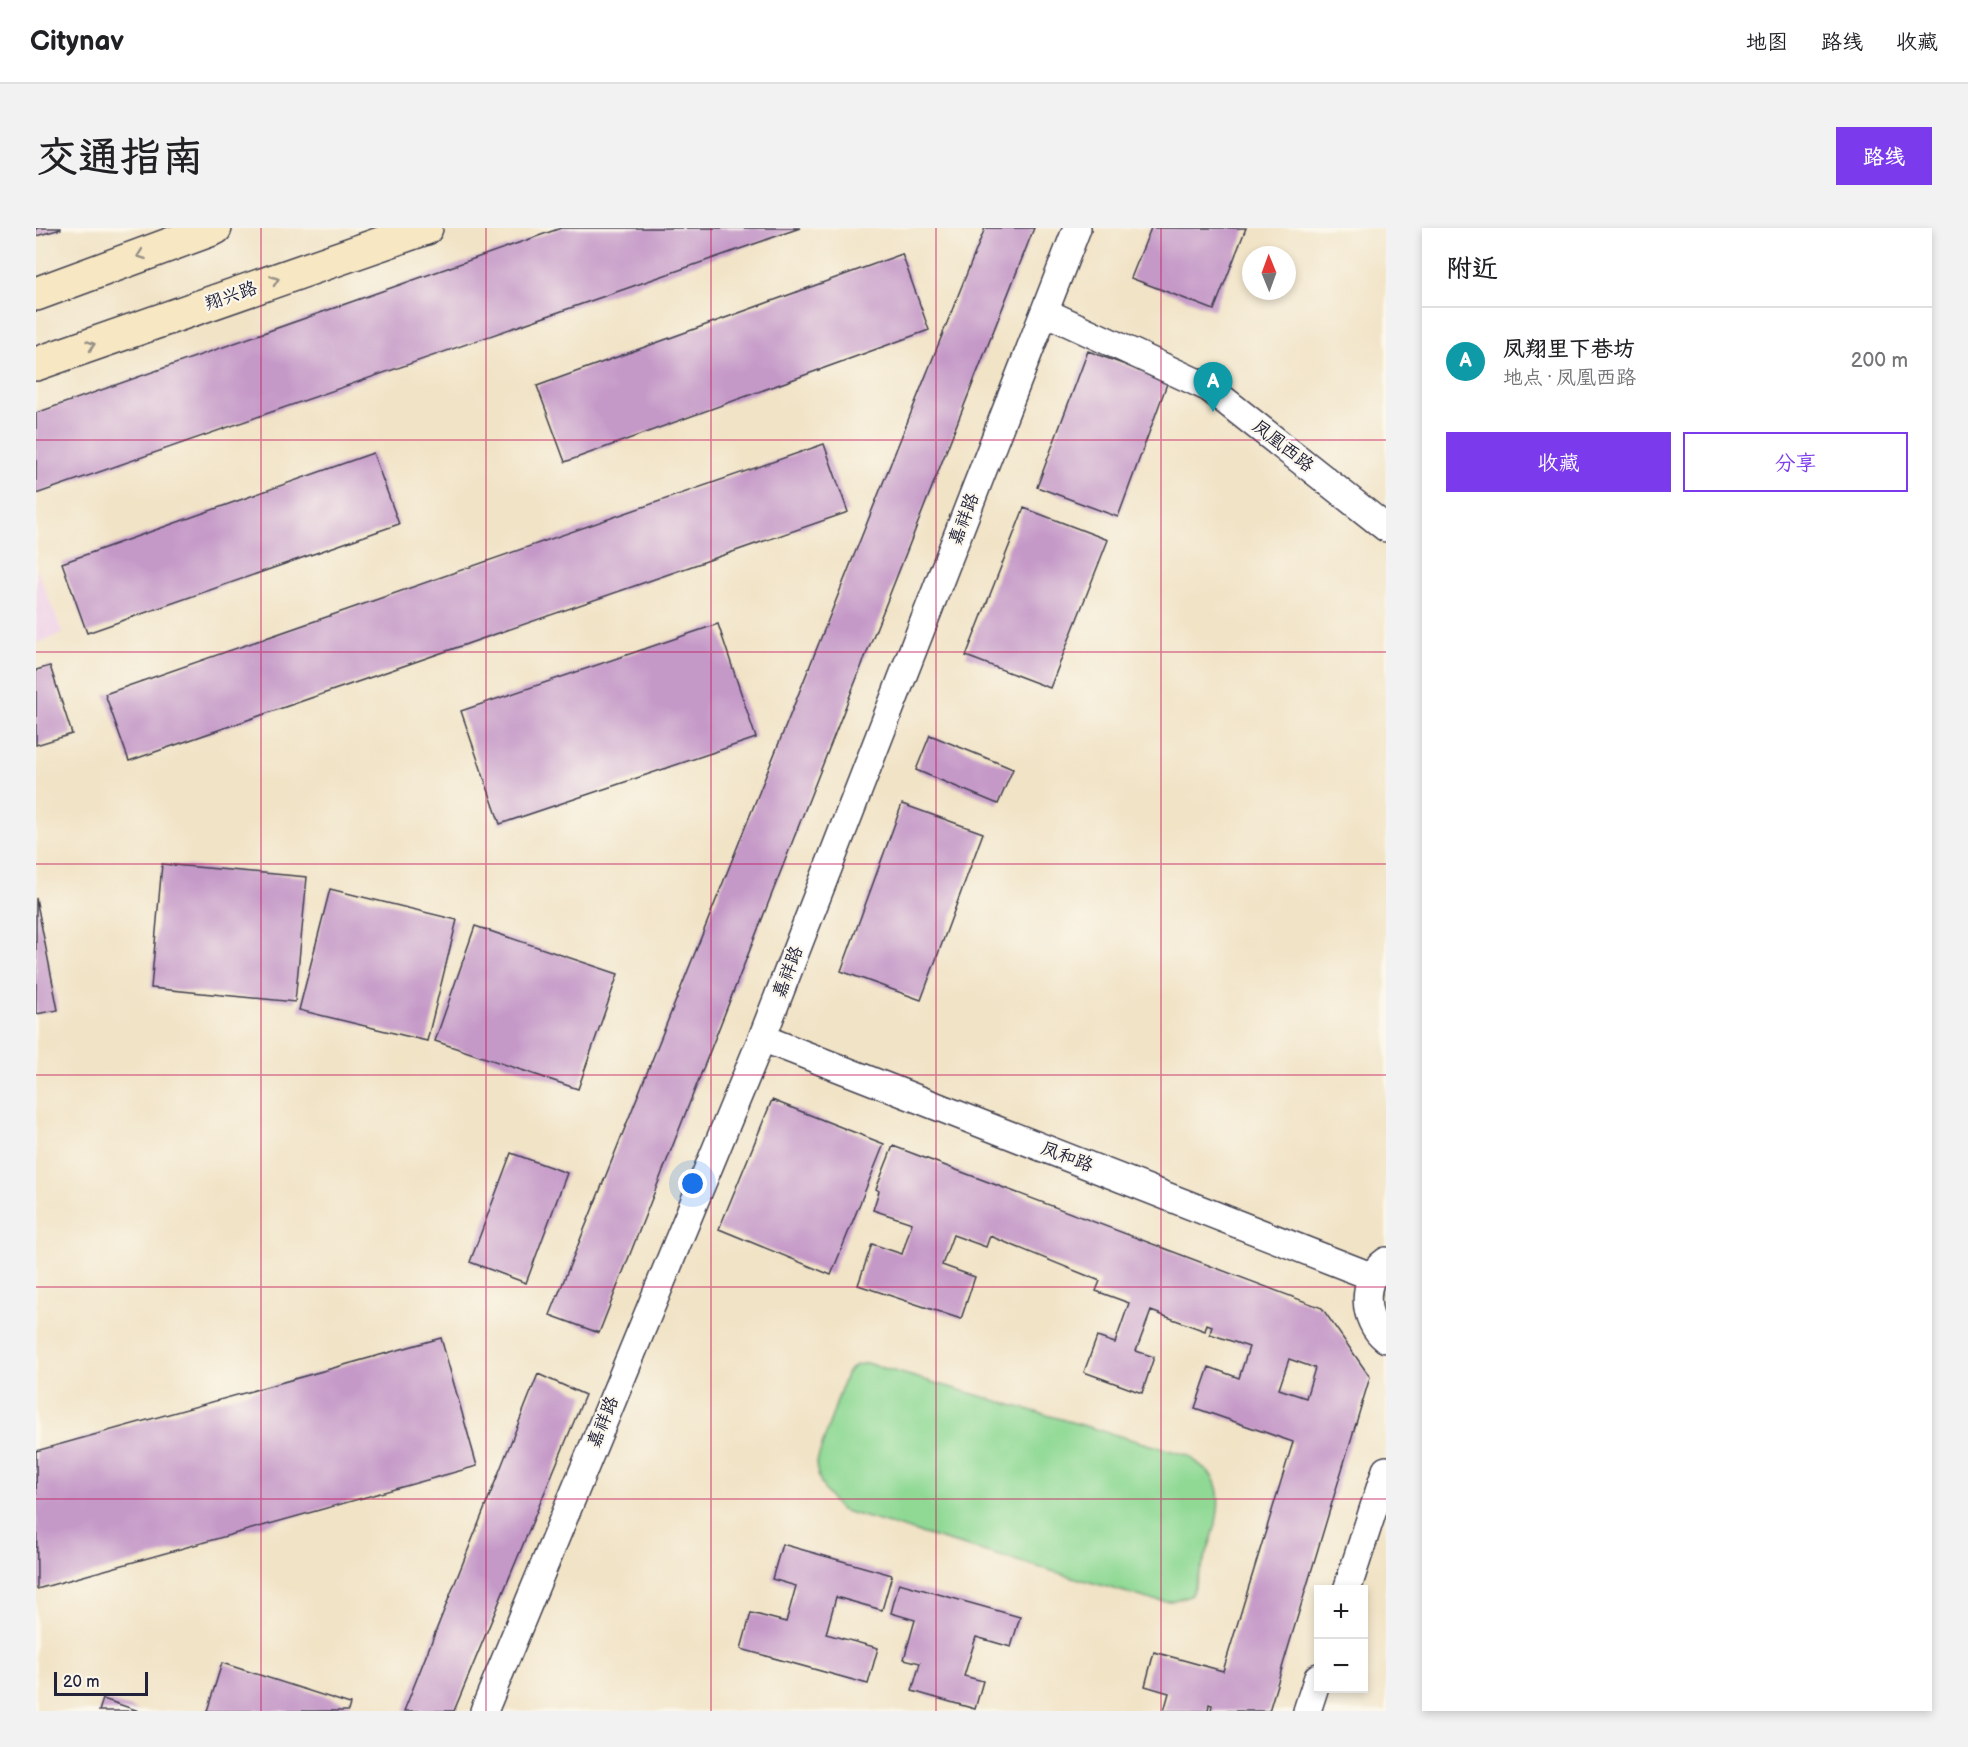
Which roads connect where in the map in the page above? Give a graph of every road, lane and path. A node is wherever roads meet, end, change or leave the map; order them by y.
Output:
1 (215, 228) edge
2 (426, 228) edge
3 (1077, 228) edge
4 (36, 294) edge
5 (1044, 312) junction
6 (36, 364) edge
7 (1386, 528) edge
8 (762, 1038) junction
9 (1379, 1269) edge
10 (1386, 1339) edge
11 (1386, 1470) edge
12 (1349, 1585) edge
13 (1314, 1689) edge
14 (484, 1711) edge
15 (1307, 1711) edge

1 -> 4 main road
6 -> 2 main road, 翔兴路
3 - 5 street, 嘉祥路
5 - 7 street, 凤凰西路
5 - 8 street, 嘉祥路
8 - 9 street, 凤和路
8 - 14 street, 嘉祥路
9 - 10 street
11 - 12 street
13 - 15 street

